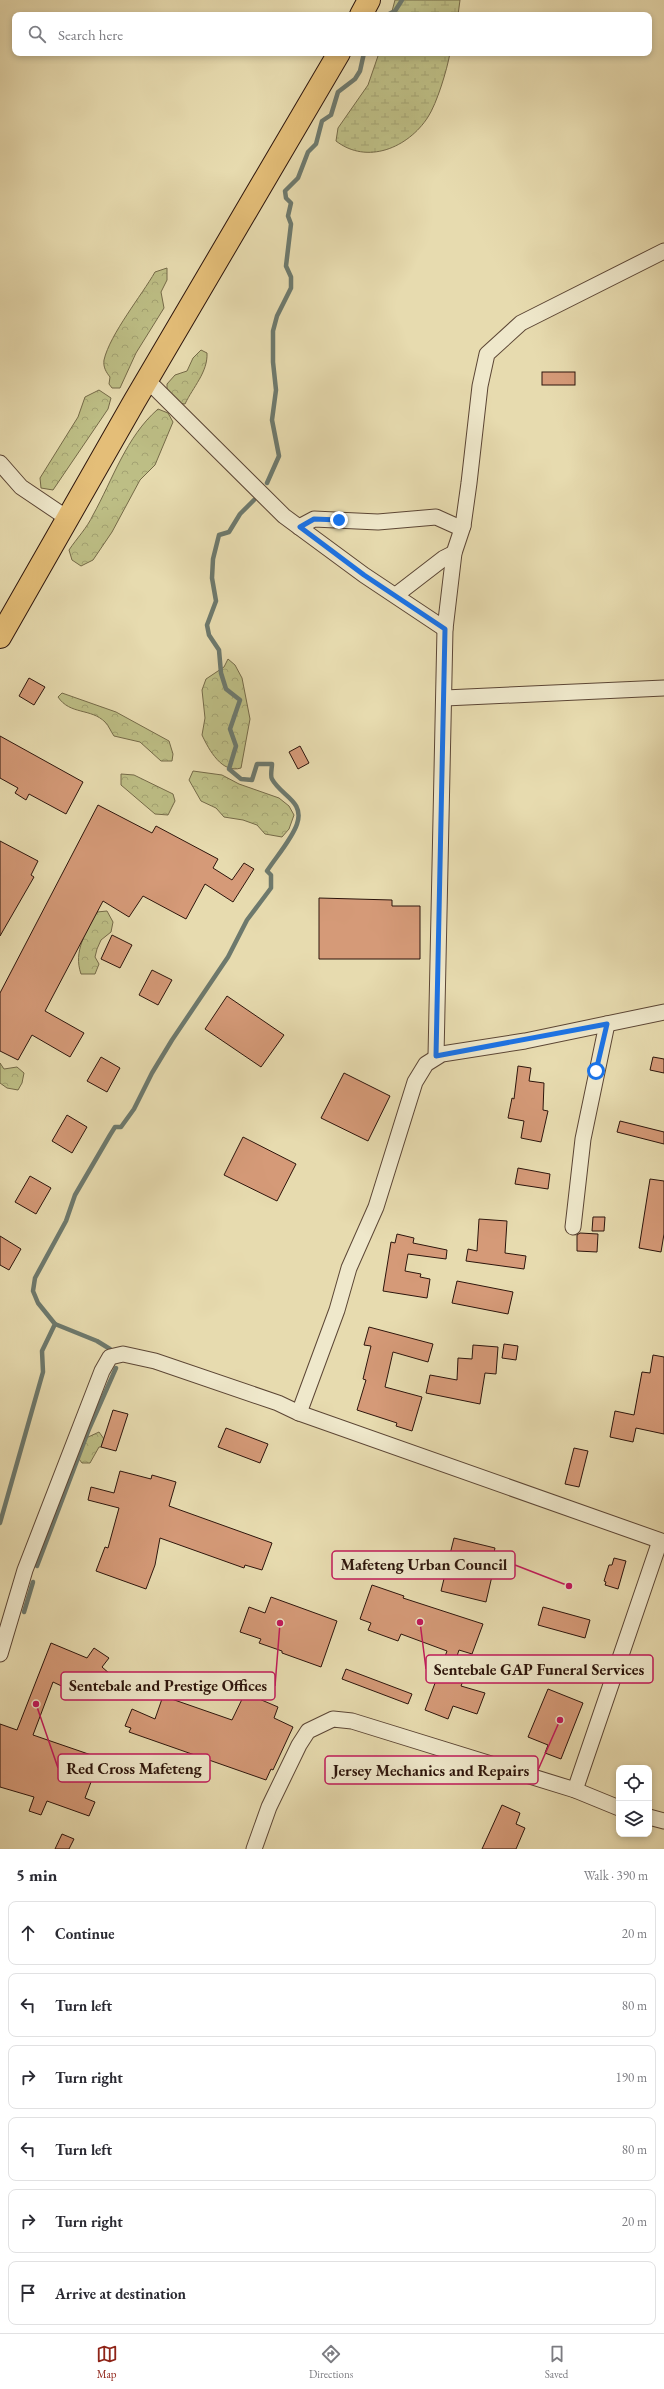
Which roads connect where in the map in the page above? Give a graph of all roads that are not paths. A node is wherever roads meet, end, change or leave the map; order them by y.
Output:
1 (369, 0) edge
2 (363, 12) edge
3 (337, 56) edge
4 (664, 251) edge
5 (147, 380) junction
6 (0, 463) edge
7 (68, 518) junction
8 (463, 526) junction
9 (300, 527) junction
10 (454, 553) junction
11 (396, 595) junction
12 (445, 629) junction
13 (0, 637) edge
14 (664, 688) edge
15 (445, 698) junction
16 (664, 1012) edge
17 (607, 1024) junction
18 (436, 1056) junction
19 (573, 1227) dead end
20 (299, 1413) junction
21 (662, 1541) edge
22 (0, 1654) edge
23 (575, 1790) junction
24 (616, 1807) edge
25 (652, 1818) edge
26 (664, 1821) edge
27 (254, 1849) edge

1 - 2 main road
3 - 5 main road
4 - 8 street
5 - 7 main road
5 - 9 street
6 - 7 street
7 - 13 main road
8 - 9 street
8 - 10 street
9 - 11 street
10 - 11 street
10 - 12 street
11 - 12 street
12 - 15 street
14 - 15 street
15 - 18 street
16 - 17 street
17 - 18 street
17 - 19 street
18 - 20 street
20 - 21 street
20 - 22 street
21 - 23 street
23 - 24 street
23 - 27 street
25 - 26 street

